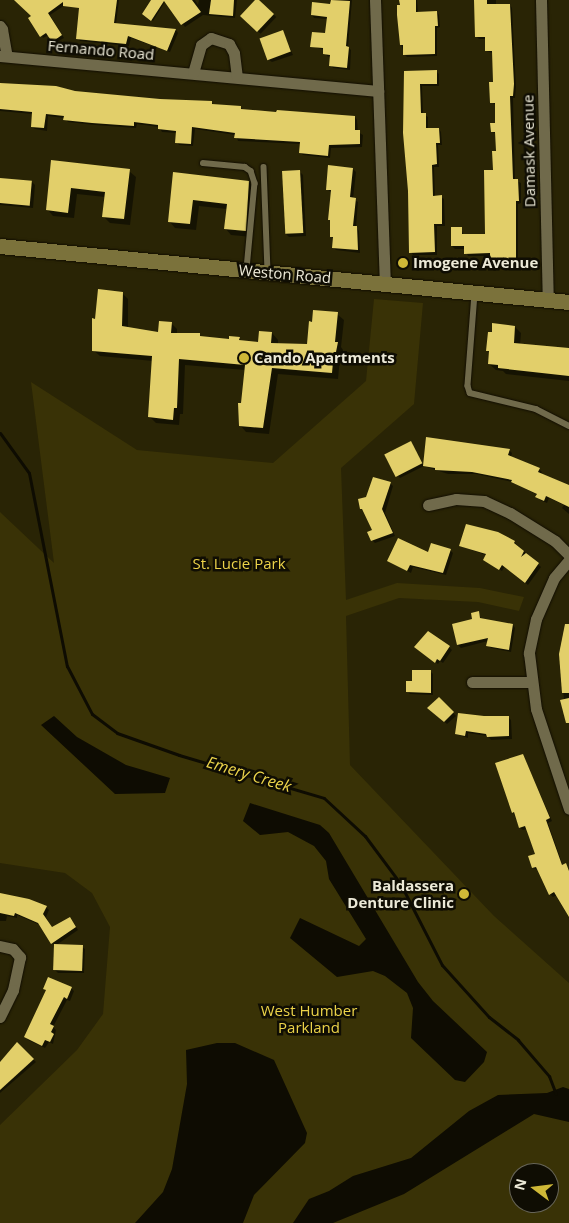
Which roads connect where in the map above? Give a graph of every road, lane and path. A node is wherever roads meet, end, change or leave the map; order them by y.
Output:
1 (375, 0) edge
2 (540, 0) edge
3 (0, 26) edge
4 (4, 56) edge
5 (193, 73) junction
6 (237, 77) junction
7 (378, 91) junction
8 (203, 163) dead end
9 (264, 167) dead end
10 (0, 246) edge
11 (247, 270) junction
12 (268, 272) junction
13 (385, 283) junction
14 (476, 293) junction
15 (548, 301) junction
16 (569, 302) edge
17 (569, 426) edge
18 (428, 505) dead end
19 (569, 555) edge
20 (569, 560) edge
21 (472, 682) dead end
22 (531, 682) junction
23 (569, 809) edge
24 (0, 946) edge
25 (0, 1017) edge

1 - 7 street
2 - 15 street, Damask Avenue
3 - 4 street, Fernando Road
4 - 5 street, Fernando Road
5 - 6 street, Fernando Road
5 - 6 street
6 - 7 street, Fernando Road
7 - 13 street
8 - 11 lane
9 - 12 lane
10 - 11 main road, Weston Road
11 - 12 main road, Weston Road
12 - 13 main road, Weston Road
13 - 14 main road, Weston Road
14 - 15 main road, Weston Road
14 - 17 lane
15 - 16 main road, Weston Road
18 - 19 street
20 - 22 street
21 - 22 street
22 - 23 street
24 - 25 street

